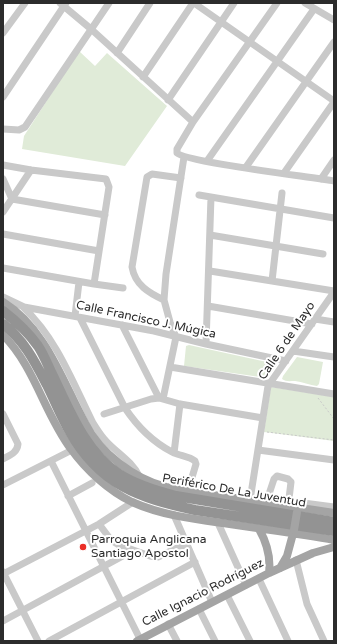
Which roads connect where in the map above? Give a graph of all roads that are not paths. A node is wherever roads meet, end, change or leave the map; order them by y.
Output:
1 (25, 3) edge
2 (109, 3) edge
3 (150, 3) edge
4 (194, 3) edge
5 (234, 3) edge
6 (277, 3) edge
7 (305, 3) edge
8 (64, 4) edge
9 (314, 9) junction
10 (334, 20) edge
11 (221, 22) junction
12 (91, 29) junction
13 (3, 34) edge
14 (250, 41) junction
15 (334, 42) edge
16 (117, 53) junction
17 (278, 62) junction
18 (143, 77) junction
19 (307, 82) junction
20 (3, 97) edge
21 (168, 100) junction
22 (334, 101) edge
23 (194, 122) junction
24 (3, 129) edge
25 (184, 157) junction
26 (334, 160) edge
27 (207, 161) junction
28 (3, 165) edge
29 (246, 167) junction
30 (31, 170) junction
31 (284, 173) junction
32 (181, 178) junction
33 (3, 179) edge
34 (321, 179) junction
35 (334, 181) edge
36 (282, 193) dead end
37 (199, 195) dead end
38 (211, 197) junction
39 (12, 199) junction
40 (280, 209) junction
41 (3, 212) edge
42 (105, 215) junction
43 (334, 218) edge
44 (3, 234) edge
45 (210, 235) junction
46 (275, 246) junction
47 (99, 251) junction
48 (323, 254) dead end
49 (3, 268) edge
50 (210, 271) junction
51 (272, 281) junction
52 (79, 282) junction
53 (94, 284) junction
54 (123, 288) dead end
55 (334, 292) edge
56 (3, 297) edge
57 (164, 300) junction
58 (3, 302) edge
59 (208, 306) junction
60 (24, 307) junction
61 (3, 311) edge
62 (78, 317) junction
63 (313, 321) junction
64 (334, 322) edge
65 (3, 324) edge
66 (122, 325) junction
67 (3, 335) edge
68 (176, 337) junction
69 (206, 344) junction
70 (294, 350) junction
71 (334, 357) edge
72 (39, 358) junction
73 (286, 361) junction
74 (170, 367) junction
75 (270, 383) junction
76 (334, 394) edge
77 (161, 399) junction
78 (180, 404) junction
79 (125, 408) junction
80 (3, 414) edge
81 (104, 414) dead end
82 (263, 418) junction
83 (103, 442) junction
84 (72, 450) junction
85 (258, 450) junction
86 (174, 453) junction
87 (3, 459) edge
88 (334, 460) edge
89 (51, 461) junction
90 (92, 483) dead end
91 (190, 484) dead end
92 (3, 485) edge
93 (68, 496) junction
94 (250, 500) junction
95 (134, 502) junction
96 (266, 503) junction
97 (288, 504) junction
98 (297, 510) junction
99 (334, 513) edge
100 (174, 515) junction
101 (218, 523) junction
102 (99, 524) junction
103 (259, 529) junction
104 (86, 530) junction
105 (334, 531) edge
106 (294, 532) junction
107 (334, 540) edge
108 (186, 544) junction
109 (334, 547) edge
110 (132, 551) junction
111 (296, 560) junction
112 (195, 562) junction
113 (104, 566) junction
114 (280, 568) junction
115 (3, 573) edge
116 (269, 573) junction
117 (259, 579) junction
118 (246, 585) junction
119 (227, 595) junction
120 (122, 601) junction
121 (212, 602) junction
122 (198, 609) junction
123 (23, 610) junction
124 (3, 621) edge
125 (168, 624) junction
126 (139, 640) edge
127 (38, 641) edge
128 (49, 641) edge
129 (177, 641) edge
130 (215, 641) edge
131 (250, 641) edge
132 (288, 641) edge
133 (324, 641) edge

1 - 13 street
2 - 12 street
3 - 16 street
4 - 11 street
4 - 18 street
5 - 11 street
6 - 14 street
7 - 9 street
8 - 12 street
8 - 20 street
9 - 10 street
9 - 17 street
11 - 14 street
11 - 21 street
12 - 16 street
12 - 24 street
14 - 17 street
14 - 23 street
15 - 19 street
16 - 18 street
17 - 19 street
17 - 27 street
18 - 21 street
19 - 22 street
19 - 29 street
21 - 23 street
22 - 31 street
23 - 25 street
25 - 27 street
25 - 32 street
26 - 34 street
27 - 29 street
28 - 30 street
29 - 31 street
30 - 39 street
30 - 42 street
31 - 34 street
32 - 57 street
32 - 57 street
33 - 39 street
34 - 35 street
36 - 40 street
37 - 38 street
38 - 40 street
38 - 45 street
39 - 41 street
39 - 42 street
40 - 43 street
40 - 46 street
42 - 47 street
44 - 47 street
45 - 46 street
45 - 50 street
46 - 48 street
46 - 51 street
47 - 53 street
49 - 52 street
50 - 51 street
50 - 59 street
51 - 55 street
52 - 53 street
52 - 62 street
53 - 54 street
55 - 63 street, Calle 6 de Mayo
56 - 60 street, Calle Francisco J. Múgica
57 - 68 street
58 - 83 main road
59 - 63 street
59 - 69 street
60 - 62 street, Calle Francisco J. Múgica
60 - 83 street
61 - 72 highway, Periférico De La Juventud
62 - 66 street, Calle Francisco J. Múgica
62 - 79 street
63 - 64 street
63 - 70 street, Calle 6 de Mayo
65 - 72 highway, Periférico De La Juventud
66 - 68 street, Calle Francisco J. Múgica
66 - 77 street
67 - 84 main road
68 - 69 street, Calle Francisco J. Múgica
68 - 74 street
69 - 73 street, Calle Francisco J. Múgica
70 - 71 street
70 - 73 street, Calle 6 de Mayo
72 - 99 highway, Periférico De La Juventud
72 - 105 highway, Periférico De La Juventud
73 - 75 street, Calle 6 de Mayo
74 - 75 street
74 - 77 street
75 - 76 street
75 - 82 street, Calle 6 de Mayo
77 - 78 street
77 - 79 street
78 - 82 street
78 - 86 street
79 - 81 street
79 - 86 street
80 - 87 street
82 - 85 street, Calle 6 de Mayo
83 - 94 main road
84 - 89 street
84 - 95 main road
85 - 88 street
85 - 94 street, Calle 6 de Mayo
86 - 91 street
89 - 92 street
89 - 93 street
90 - 93 street
93 - 104 street
94 - 96 main road
95 - 100 main road
95 - 102 street
96 - 97 main road
96 - 97 street
97 - 98 main road
97 - 99 street
98 - 99 main road
98 - 106 main road, bridge
100 - 101 main road
100 - 108 street
101 - 103 main road
101 - 118 street
102 - 104 street
102 - 110 street
103 - 106 main road
103 - 116 main road
104 - 113 street
104 - 115 street
106 - 107 main road
106 - 114 main road
108 - 110 street
108 - 112 street
109 - 111 main road, Calle Ignacio Rodríguez
110 - 113 street
111 - 114 main road, Calle Ignacio Rodríguez
111 - 133 street
112 - 120 street
112 - 121 street
113 - 120 street
113 - 123 street
114 - 116 main road, Calle Ignacio Rodríguez
115 - 123 street
116 - 117 main road, Calle Ignacio Rodríguez
117 - 118 main road, Calle Ignacio Rodríguez
117 - 132 street
118 - 119 main road, Calle Ignacio Rodríguez
119 - 121 main road, Calle Ignacio Rodríguez
119 - 131 street
120 - 126 street
120 - 128 street
121 - 122 main road, Calle Ignacio Rodríguez
122 - 125 main road, Calle Ignacio Rodríguez
122 - 130 street
123 - 124 street
123 - 127 street
125 - 126 main road, Calle Ignacio Rodríguez
125 - 129 street

